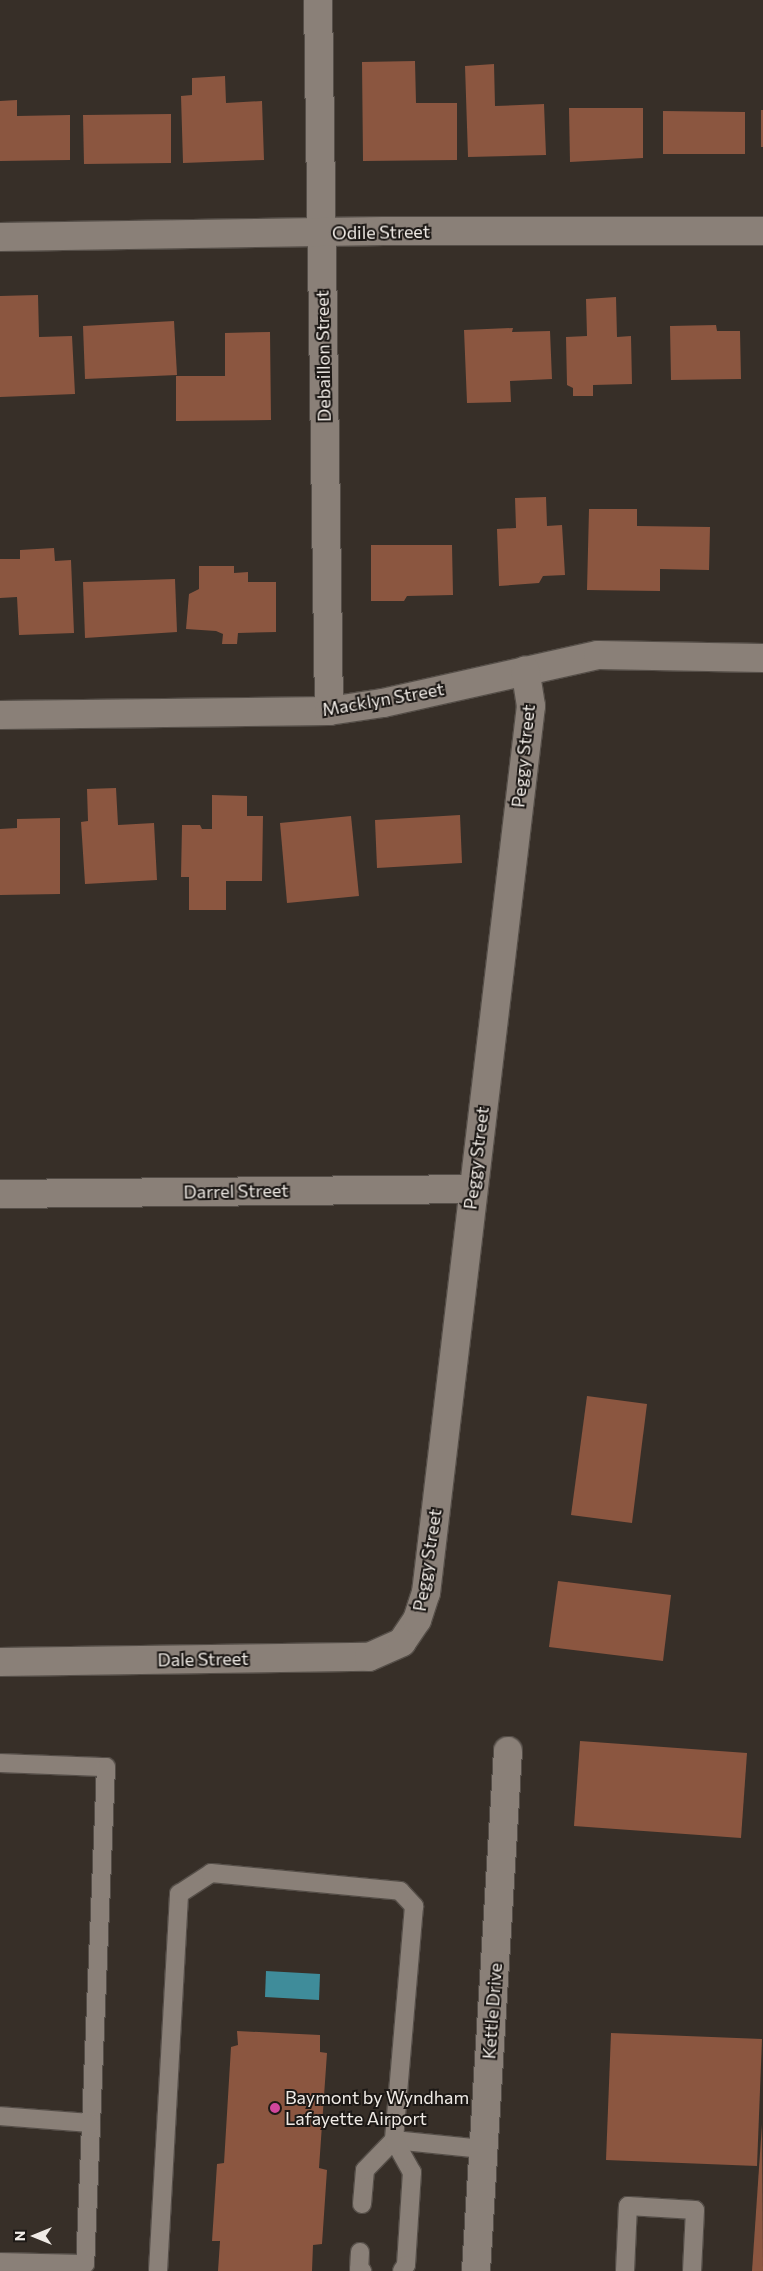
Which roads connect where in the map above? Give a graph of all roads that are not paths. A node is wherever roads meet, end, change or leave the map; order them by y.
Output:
1 (318, 0) edge
2 (763, 232) edge
3 (322, 234) junction
4 (0, 237) edge
5 (763, 658) edge
6 (525, 670) junction
7 (329, 711) junction
8 (0, 715) edge
9 (473, 1189) junction
10 (0, 1194) edge
11 (402, 1642) joint
12 (0, 1662) edge
13 (508, 1751) dead end
14 (0, 1763) edge
15 (0, 2116) edge
16 (91, 2123) junction
17 (394, 2140) junction
18 (484, 2149) junction
19 (362, 2204) dead end
20 (360, 2252) dead end
21 (0, 2262) edge
22 (158, 2271) edge
23 (362, 2271) edge
24 (402, 2271) edge
25 (476, 2271) edge
26 (625, 2271) edge
27 (692, 2271) edge

1 - 3 street, Debaillon Street
2 - 3 street, Odile Street
3 - 4 street, Odile Street
3 - 7 street, Debaillon Street
5 - 6 street, Macklyn Street
6 - 7 street, Macklyn Street
6 - 9 street, Peggy Street
7 - 8 street, Macklyn Street
9 - 10 street, Darrel Street
9 - 11 street, Peggy Street
11 - 12 street, Dale Street
13 - 18 street, Kettle Drive
14 - 16 lane
15 - 16 lane
16 - 21 lane
17 - 18 lane
17 - 19 lane
17 - 22 lane
17 - 24 lane
18 - 25 street, Kettle Drive
20 - 23 lane
26 - 27 lane

